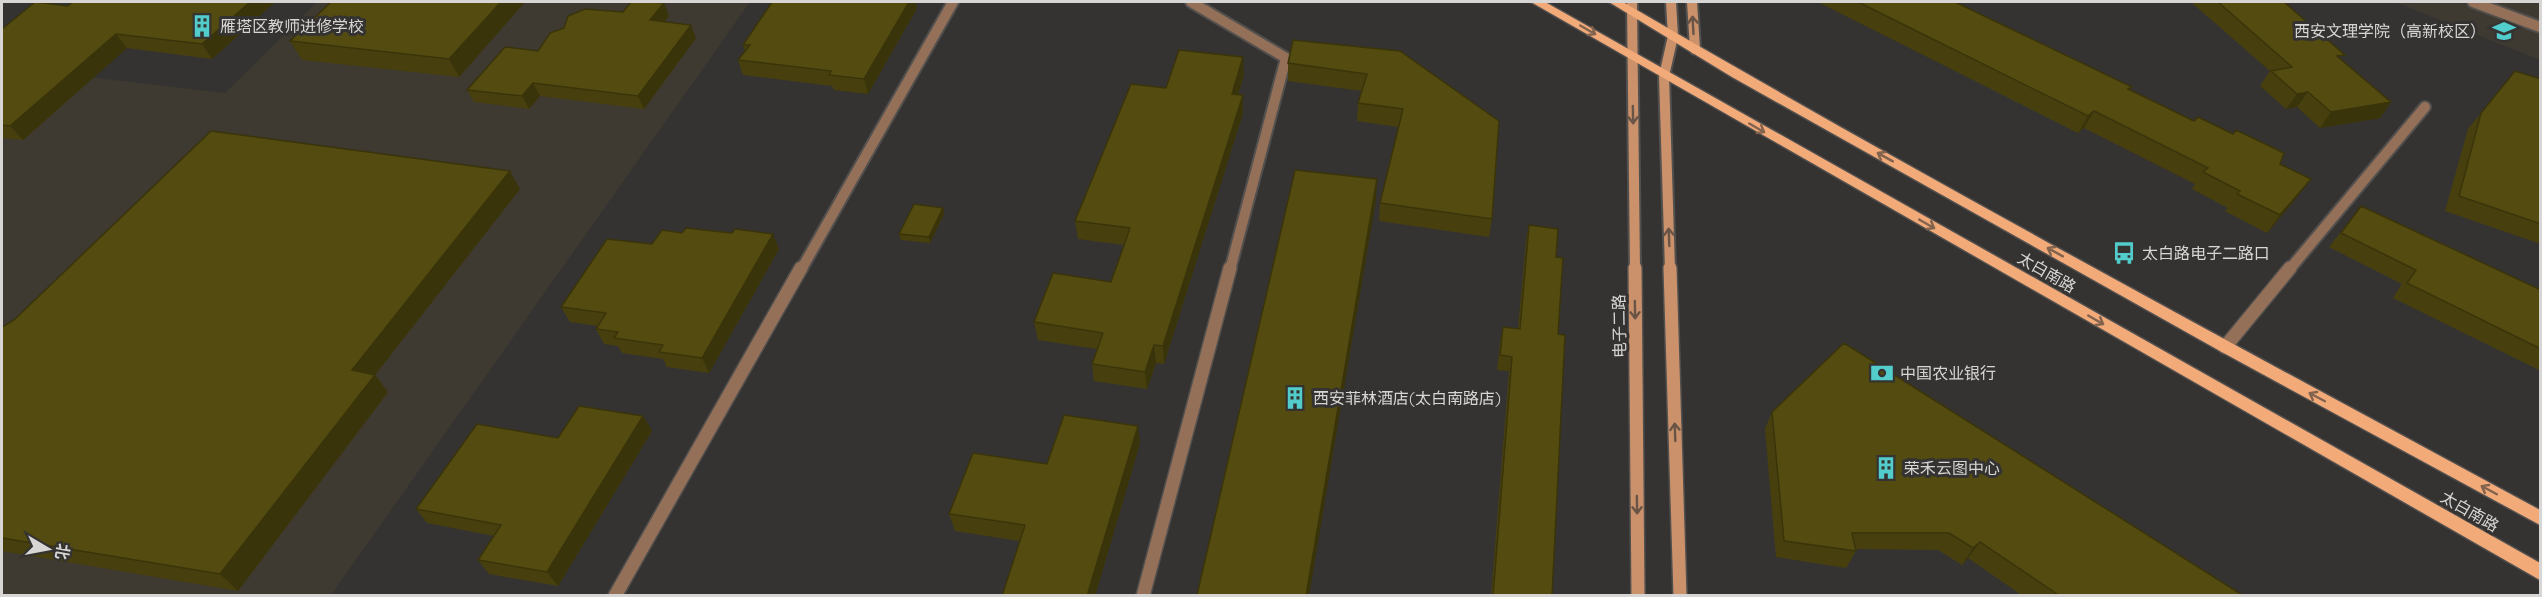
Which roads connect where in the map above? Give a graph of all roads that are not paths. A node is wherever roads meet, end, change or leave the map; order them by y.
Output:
1 (953, 2) edge
2 (1191, 2) edge
3 (1537, 2) edge
4 (1615, 2) edge
5 (1671, 2) edge
6 (1692, 2) edge
7 (2473, 2) edge
8 (1632, 6) edge
9 (2541, 27) edge
10 (1673, 36) junction
11 (1695, 49) junction
12 (1633, 56) junction
13 (1665, 76) junction
14 (2425, 107) dead end
15 (2225, 347) junction
16 (2541, 518) edge
17 (2541, 572) edge
18 (615, 596) edge
19 (1143, 596) edge
20 (1638, 596) edge
21 (1680, 596) edge

1 - 18 street
2 - 19 street
3 -> 12 main road, 太白南路
4 - 8 main road, 太白南路
5 - 10 main road
11 -> 6 main road
7 - 9 street
8 - 10 main road, 太白南路
8 - 12 main road, 电子二路
10 - 11 main road, 太白南路
10 - 13 main road
15 -> 11 main road, 太白南路
12 - 13 main road, 太白南路
12 -> 20 main road, 电子二路
13 -> 17 main road, 太白南路
21 -> 13 main road
14 - 15 street
16 -> 15 main road, 太白南路

